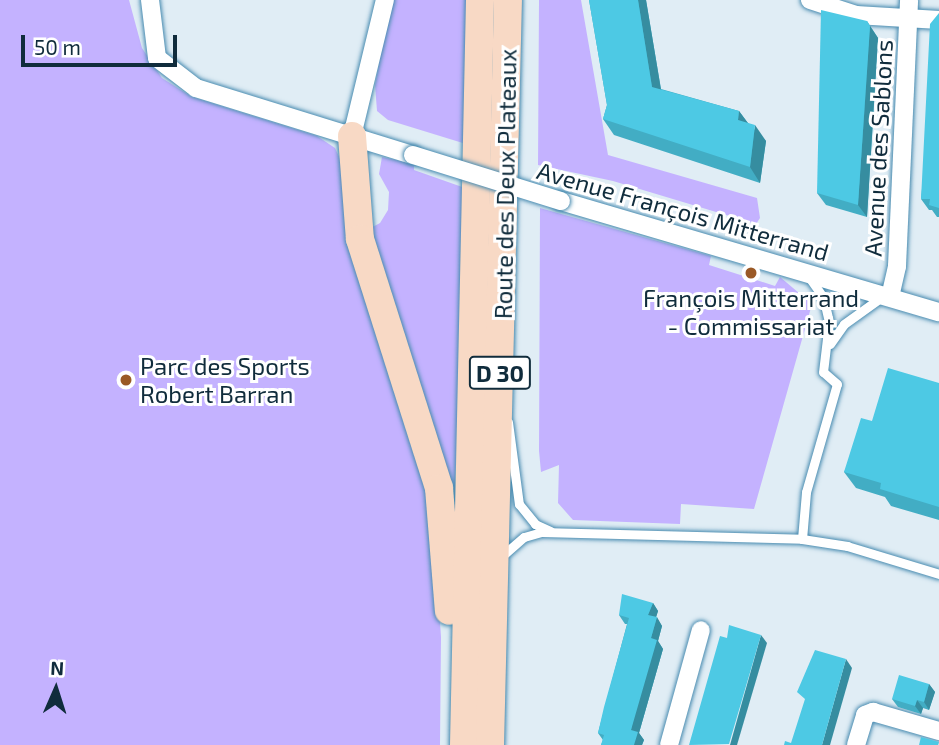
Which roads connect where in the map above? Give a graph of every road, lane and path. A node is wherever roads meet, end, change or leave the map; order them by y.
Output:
1 (150, 0) edge
2 (385, 0) edge
3 (480, 0) edge
4 (508, 0) edge
5 (810, 0) edge
6 (909, 0) edge
7 (909, 19) junction
8 (939, 20) edge
9 (352, 136) junction
10 (807, 273) junction
11 (886, 296) junction
12 (939, 312) edge
13 (829, 346) junction
14 (500, 396) junction
15 (555, 532) junction
16 (803, 538) junction
17 (495, 571) junction
18 (939, 574) edge
19 (701, 630) dead end
20 (466, 644) junction
21 (939, 731) edge
22 (464, 745) edge
23 (490, 745) edge
24 (669, 745) edge
25 (856, 745) edge

1 - 9 street, Avenue François Mitterrand
2 - 9 street
3 - 20 main road, Route des Deux Plateaux / D 30
4 - 14 main road, Route des Deux Plateaux / D 30
5 - 7 street
6 - 7 street, Avenue des Sablons
7 - 8 street
7 - 11 street, Avenue des Sablons
9 - 10 street, Avenue François Mitterrand, bridge
9 - 20 main road
10 - 11 street, Avenue François Mitterrand
10 - 13 lane
11 - 12 street, Avenue François Mitterrand
11 - 13 lane
13 - 16 lane
14 - 15 lane
14 - 17 main road, Route des Deux Plateaux / D 30
15 - 16 lane
15 - 17 lane
16 - 18 lane
17 - 23 main road, Route des Deux Plateaux / D 30
19 - 24 street
20 - 22 main road, Route des Deux Plateaux / D 30
21 - 25 street

